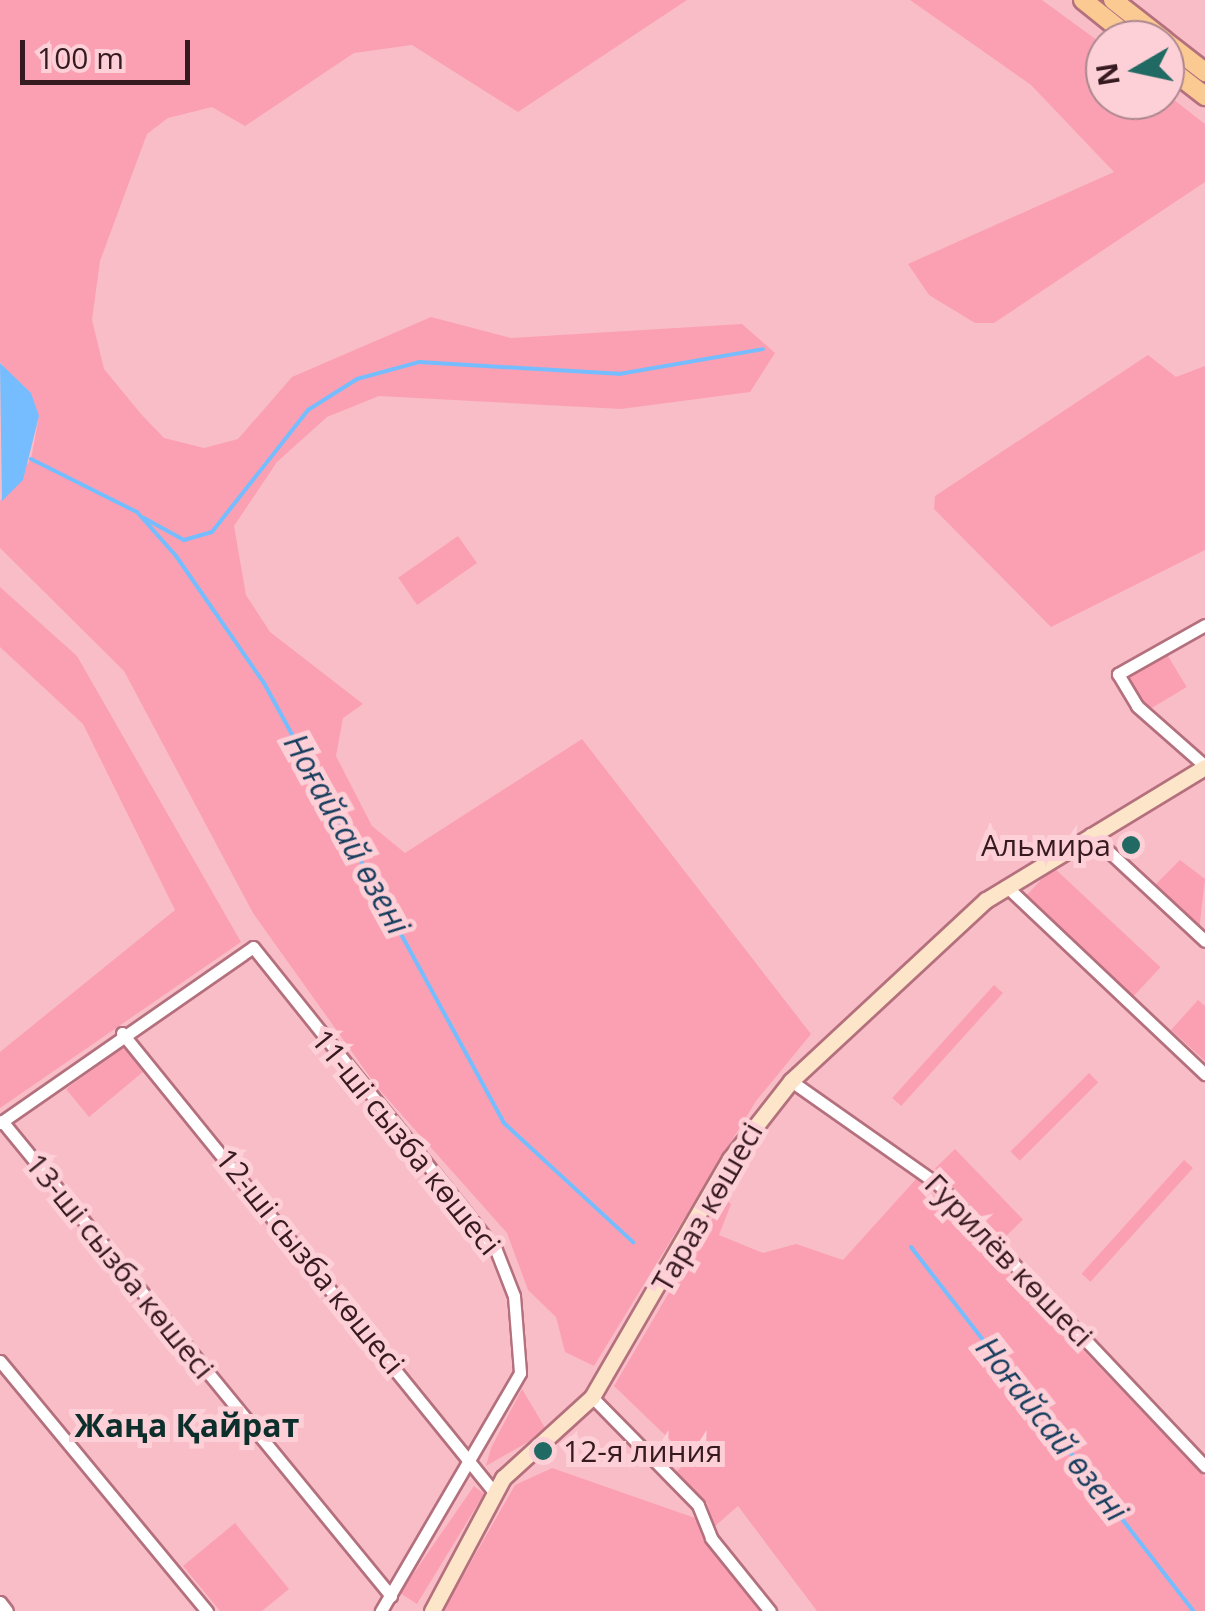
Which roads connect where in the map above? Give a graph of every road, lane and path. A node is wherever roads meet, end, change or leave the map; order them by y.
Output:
1 (1082, 0) edge
2 (1113, 0) edge
3 (1108, 20) edge
4 (1138, 20) edge
5 (1185, 56) edge
6 (1205, 72) edge
7 (1185, 80) edge
8 (1205, 96) edge
9 (1205, 624) edge
10 (1205, 766) edge
11 (1090, 834) junction
12 (1006, 886) junction
13 (1205, 941) edge
14 (122, 1032) junction
15 (1205, 1074) edge
16 (791, 1081) junction
17 (1, 1122) edge
18 (0, 1361) edge
19 (592, 1397) junction
20 (475, 1462) junction
21 (1205, 1466) edge
22 (494, 1492) junction
23 (390, 1596) junction
24 (0, 1602) edge
25 (8, 1611) edge
26 (208, 1611) edge
27 (381, 1611) edge
28 (432, 1611) edge
29 (770, 1611) edge

1 - 3 main road
2 - 4 main road
5 - 6 main road
7 - 8 main road
9 - 10 street
10 - 11 street, Тараз көшесі
11 - 12 street, Тараз көшесі
11 - 13 street
12 - 15 street
12 - 16 street, Тараз көшесі
14 - 17 street
14 - 20 street, 12-ші сызба көшесі
14 - 20 street, 11-ші сызба көшесі
16 - 19 street, Тараз көшесі
16 - 21 street, Гурилёв көшесі
17 - 23 street, 13-ші сызба көшесі
18 - 26 street
19 - 22 street, Тараз көшесі
19 - 29 street
20 - 22 street, 12-ші сызба көшесі
20 - 23 street, 11-ші сызба көшесі
22 - 28 street, Тараз көшесі
23 - 27 street, 11-ші сызба көшесі
24 - 25 street

